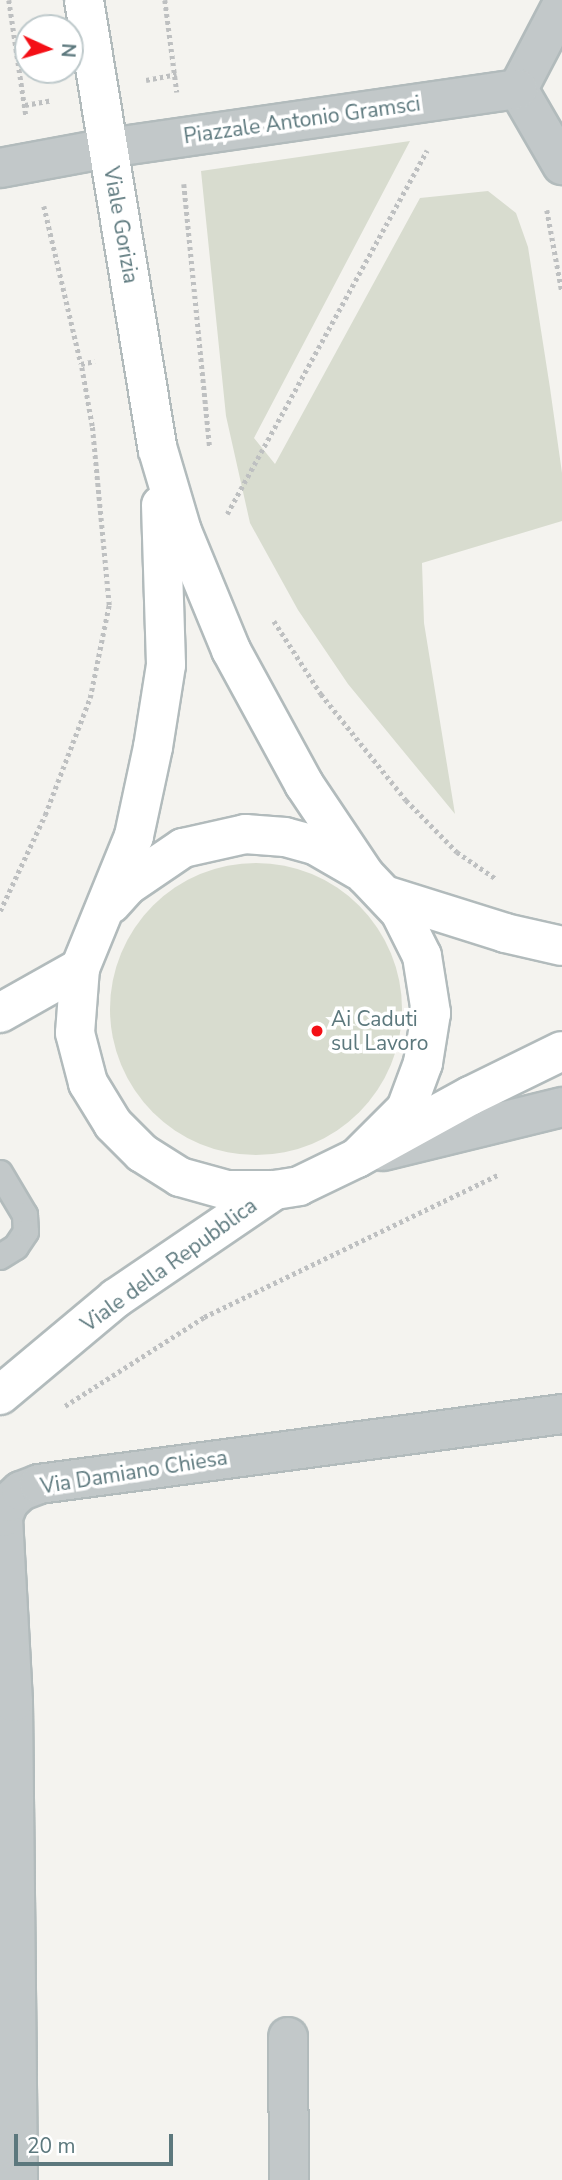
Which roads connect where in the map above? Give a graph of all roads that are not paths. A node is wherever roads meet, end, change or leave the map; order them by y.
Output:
1 (84, 0) edge
2 (562, 5) edge
3 (518, 89) junction
4 (108, 148) junction
5 (562, 165) edge
6 (0, 168) edge
7 (158, 450) junction
8 (377, 886) junction
9 (104, 913) junction
10 (562, 946) edge
11 (80, 968) junction
12 (0, 1013) edge
13 (562, 1051) edge
14 (562, 1107) edge
15 (357, 1157) junction
16 (0, 1173) edge
17 (275, 1190) junction
18 (0, 1257) edge
19 (0, 1395) edge
20 (562, 1414) edge
21 (6, 1701) edge
22 (288, 2037) dead end
23 (18, 2180) edge
24 (289, 2180) edge

1 - 4 main road, Viale Gorizia
2 - 3 street
3 - 4 street, Piazzale Antonio Gramsci
3 - 5 street
4 - 6 street, Piazzale Antonio Gramsci
4 - 7 main road, Viale Gorizia
7 - 8 main road
7 - 9 main road
8 - 9 main road
8 - 10 main road
8 - 15 main road
9 - 11 main road
11 - 12 main road
11 - 17 main road
13 - 15 main road
14 - 15 street
15 - 17 main road
16 - 18 lane
17 - 19 main road, Viale della Repubblica
20 - 21 street, Via Damiano Chiesa
21 - 23 street, Via Damiano Chiesa
22 - 24 street

